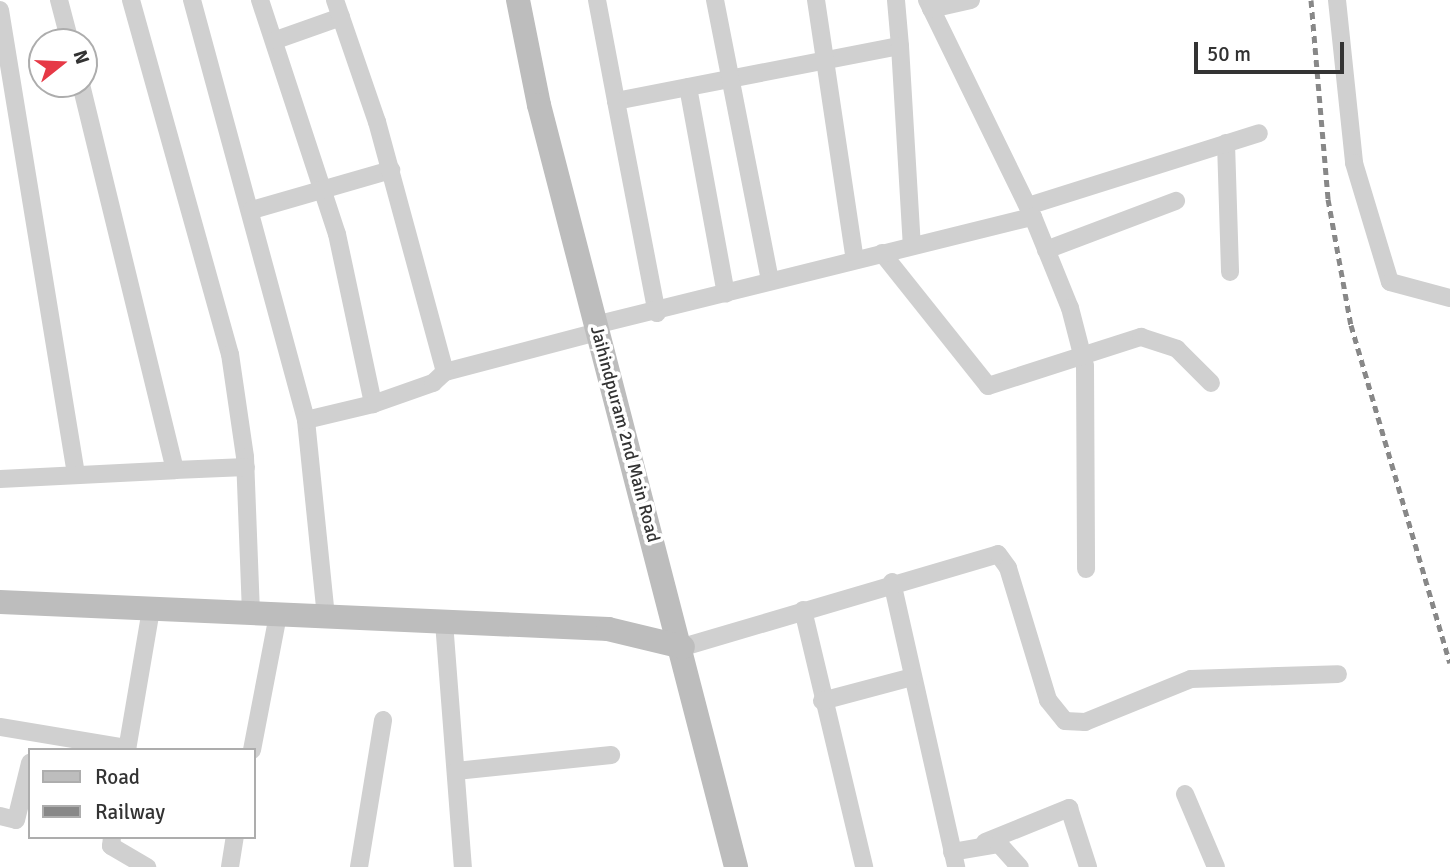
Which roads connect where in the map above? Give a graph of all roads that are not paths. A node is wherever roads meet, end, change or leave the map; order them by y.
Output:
1 (59, 0) edge
2 (131, 0) edge
3 (192, 0) edge
4 (260, 0) edge
5 (518, 0) edge
6 (597, 0) edge
7 (715, 0) edge
8 (816, 0) edge
9 (897, 0) edge
10 (971, 0) edge
11 (1337, 0) edge
12 (929, 5) edge
13 (338, 8) edge
14 (0, 10) edge
15 (66, 28) edge
16 (276, 40) junction
17 (900, 46) junction
18 (828, 60) junction
19 (730, 79) junction
20 (688, 87) junction
21 (84, 98) edge
22 (616, 101) junction
23 (1259, 133) dead end
24 (1226, 144) junction
25 (391, 170) junction
26 (323, 190) junction
27 (1176, 201) dead end
28 (252, 210) junction
29 (1030, 211) junction
30 (912, 246) junction
31 (1046, 250) junction
32 (882, 253) junction
33 (855, 260) junction
34 (1230, 272) dead end
35 (770, 281) junction
36 (726, 294) junction
37 (1450, 298) edge
38 (657, 313) junction
39 (596, 329) junction
40 (1081, 352) junction
41 (445, 372) junction
42 (1211, 383) dead end
43 (373, 404) junction
44 (308, 437) junction
45 (245, 457) junction
46 (173, 461) junction
47 (75, 466) junction
48 (0, 479) edge
49 (1086, 569) dead end
50 (892, 582) junction
51 (0, 603) edge
52 (151, 609) junction
53 (803, 610) junction
54 (251, 614) junction
55 (278, 615) junction
56 (326, 617) junction
57 (444, 622) junction
58 (683, 647) junction
59 (1338, 674) dead end
60 (912, 677) junction
61 (821, 701) junction
62 (383, 720) dead end
63 (0, 727) edge
64 (35, 742) edge
65 (114, 748) edge
66 (127, 748) edge
67 (252, 748) edge
68 (611, 755) dead end
69 (28, 771) edge
70 (456, 771) junction
71 (1185, 794) dead end
72 (0, 816) edge
73 (112, 839) edge
74 (235, 839) edge
75 (985, 842) junction
76 (954, 859) edge
77 (147, 867) edge
78 (230, 867) edge
79 (359, 867) edge
80 (463, 867) edge
81 (736, 867) edge
82 (864, 867) edge
83 (1020, 867) edge
84 (1088, 867) edge
85 (1216, 867) edge

1 - 15 street
2 - 45 street
3 - 28 street
4 - 16 street
5 - 39 street, Jaihindpuram 2nd Main Road
6 - 22 street
7 - 19 street
8 - 18 street
9 - 17 street
10 - 12 street
11 - 37 street
12 - 29 street
13 - 16 street
13 - 25 street
14 - 47 street
16 - 26 street
17 - 18 street
17 - 30 street
18 - 19 street
18 - 33 street
19 - 20 street
19 - 35 street
20 - 22 street
20 - 36 street
21 - 46 street
22 - 38 street
23 - 24 street
24 - 29 street
24 - 34 street
25 - 26 street
25 - 41 street
26 - 28 street
26 - 43 street
27 - 31 street
28 - 44 street
29 - 30 street
29 - 31 street
30 - 32 street
31 - 40 street
32 - 33 street
32 - 40 street
33 - 35 street
35 - 36 street
36 - 38 street
38 - 39 street
39 - 41 street
39 - 58 street, Jaihindpuram 2nd Main Road
40 - 42 street
40 - 49 street
41 - 43 street
43 - 44 street
44 - 56 street
45 - 46 street
45 - 54 street
46 - 47 street
47 - 48 street
50 - 53 street
50 - 59 street
50 - 60 street
51 - 52 street
52 - 54 street
52 - 66 street
53 - 58 street
53 - 61 street
54 - 55 street
55 - 56 street
55 - 67 street
56 - 57 street
57 - 58 street
57 - 70 street
58 - 81 street, Jaihindpuram 2nd Main Road
60 - 61 street
60 - 76 street
61 - 82 street
62 - 79 street
63 - 64 street
64 - 65 street
68 - 70 street
69 - 72 street
70 - 80 street
71 - 85 street
73 - 77 street
74 - 78 street
75 - 76 street
75 - 83 street
75 - 84 street

